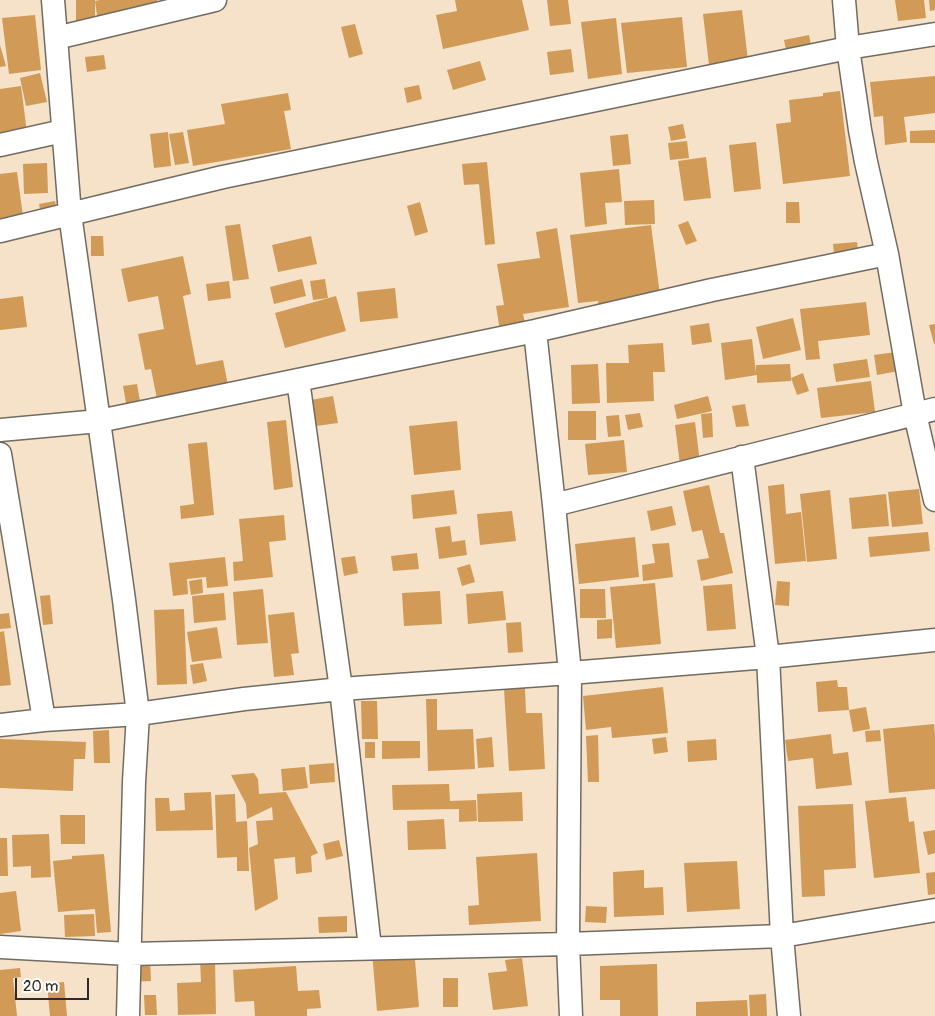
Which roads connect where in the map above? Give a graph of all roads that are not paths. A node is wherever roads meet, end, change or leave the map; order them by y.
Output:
1 (53, 0) edge
2 (215, 0) edge
3 (844, 0) edge
4 (935, 34) edge
5 (56, 38) junction
6 (848, 48) junction
7 (63, 131) junction
8 (0, 144) edge
9 (70, 214) junction
10 (0, 231) edge
11 (887, 254) junction
12 (535, 331) junction
13 (298, 380) junction
14 (925, 411) edge
15 (99, 421) junction
16 (0, 430) edge
17 (0, 454) edge
18 (742, 457) junction
19 (935, 500) edge
20 (554, 505) junction
21 (935, 640) edge
22 (768, 658) junction
23 (570, 673) junction
24 (341, 689) junction
25 (138, 714) junction
26 (44, 720) junction
27 (0, 725) edge
28 (935, 910) edge
29 (782, 936) junction
30 (568, 944) junction
31 (0, 947) edge
32 (370, 948) junction
33 (130, 954) junction
34 (128, 1016) edge
35 (572, 1016) edge
36 (789, 1016) edge

1 - 5 street
2 - 5 street
3 - 6 street
4 - 6 street
5 - 7 street
6 - 9 street
6 - 11 street
7 - 8 street
7 - 9 street
9 - 10 street
9 - 15 street
11 - 12 street
11 - 14 street
12 - 13 street
12 - 20 street
13 - 15 street
13 - 24 street
14 - 18 street
14 - 19 street
15 - 16 street
15 - 25 street
17 - 26 street
18 - 20 street
18 - 22 street
20 - 23 street
21 - 22 street
22 - 23 street
22 - 29 street
23 - 24 street
23 - 30 street
24 - 25 street
24 - 32 street
25 - 26 street
25 - 33 street
26 - 27 street
28 - 29 street
29 - 30 street
29 - 36 street
30 - 32 street
30 - 35 street
31 - 33 street
32 - 33 street
33 - 34 street

